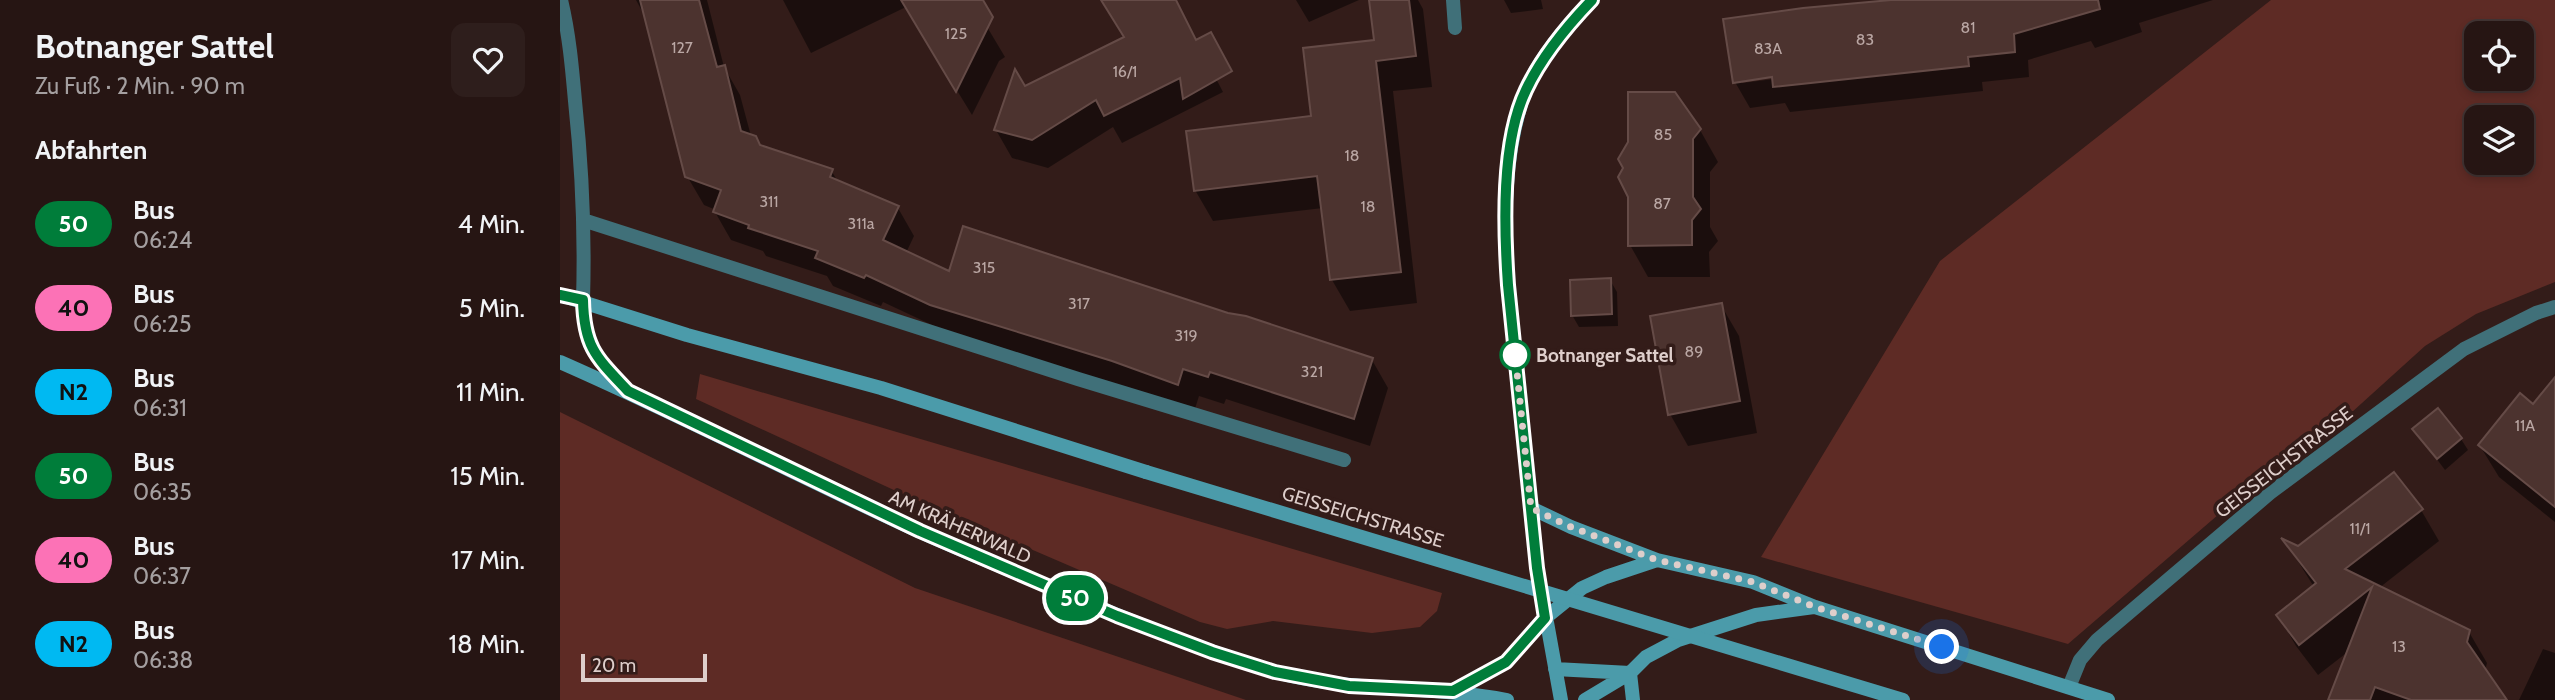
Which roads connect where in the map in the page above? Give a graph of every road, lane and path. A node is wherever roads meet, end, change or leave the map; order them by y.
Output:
1 (561, 0) edge
2 (1453, 0) edge
3 (1592, 0) edge
4 (1455, 28) dead end
5 (583, 220) junction
6 (560, 295) edge
7 (583, 300) junction
8 (2555, 307) edge
9 (560, 362) edge
10 (628, 391) junction
11 (1344, 460) dead end
12 (1531, 508) junction
13 (1657, 560) junction
14 (1815, 607) junction
15 (1545, 618) junction
16 (1555, 669) junction
17 (1630, 673) junction
18 (2069, 687) junction
19 (1507, 700) edge
20 (1561, 700) edge
21 (1586, 700) edge
22 (1633, 700) edge
23 (1903, 700) edge
24 (2108, 700) edge

1 - 5 street
2 - 4 street
3 - 12 main road
5 - 7 street
5 - 11 street
6 - 7 main road
7 - 10 main road
7 - 23 main road, GEISSEICHSTRASSE, bridge
8 - 18 street, GEISSEICHSTRASSE
9 - 10 main road, AM KRÄHERWALD
10 - 19 main road, AM KRÄHERWALD
12 - 13 main road
12 - 15 main road
13 - 14 main road
13 - 15 main road
14 - 17 main road
14 - 18 main road
15 - 16 main road
16 - 17 main road
16 - 20 main road
17 - 21 main road
17 - 22 main road
18 - 24 main road

